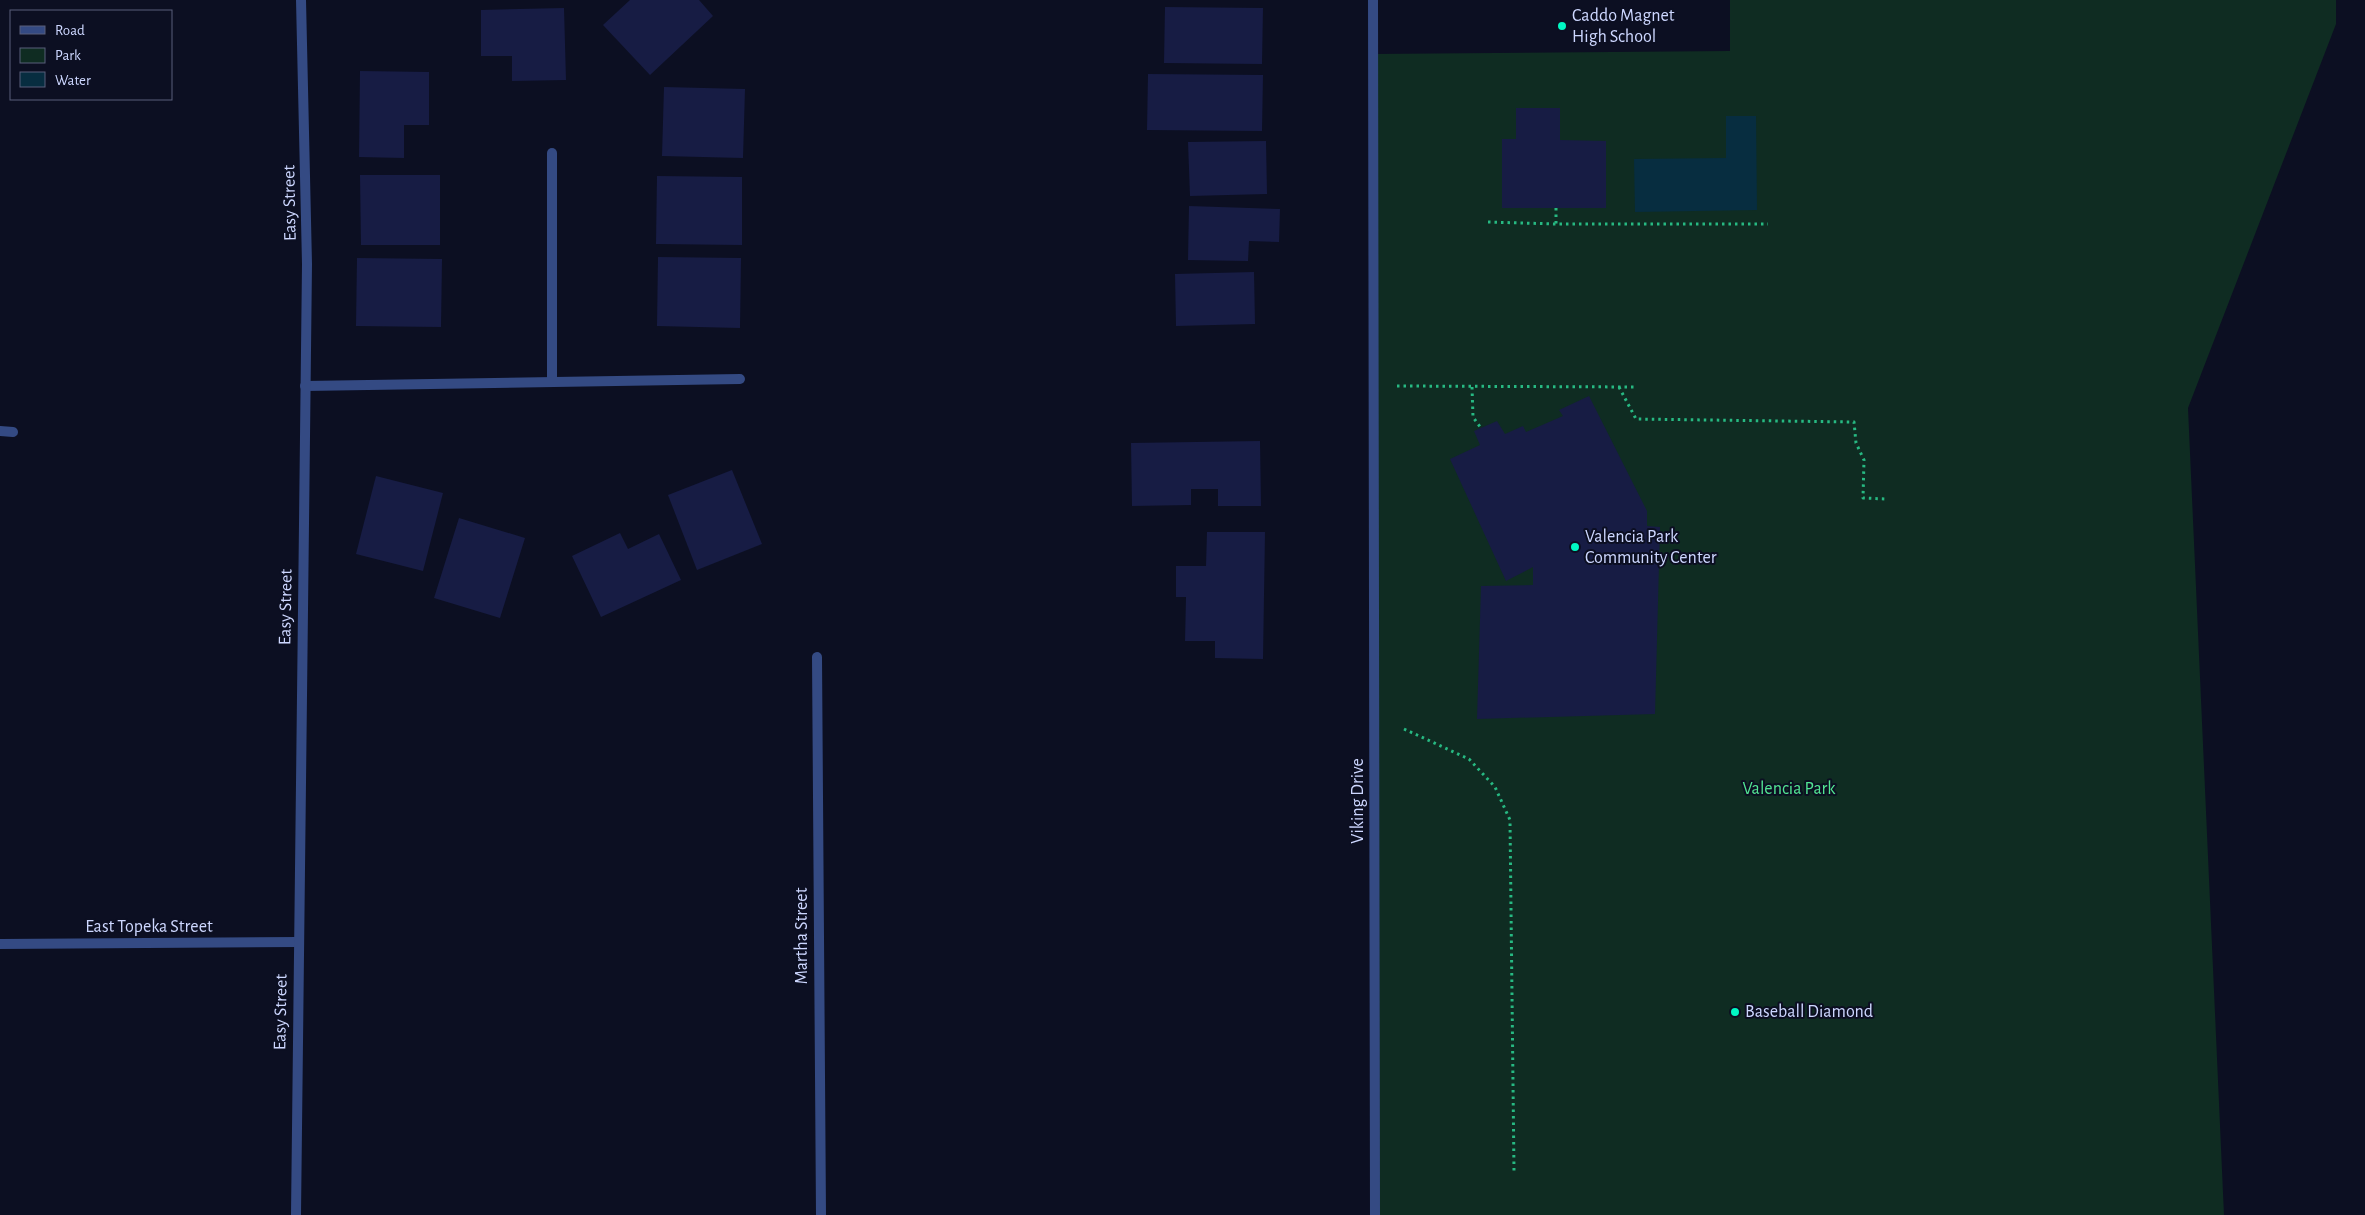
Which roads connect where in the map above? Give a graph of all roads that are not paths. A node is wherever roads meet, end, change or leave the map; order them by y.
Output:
1 (301, 0) edge
2 (1373, 0) edge
3 (552, 153) dead end
4 (740, 379) dead end
5 (552, 382) junction
6 (305, 386) junction
7 (0, 431) edge
8 (13, 432) dead end
9 (817, 657) dead end
10 (298, 942) junction
11 (0, 944) edge
12 (296, 1215) edge
13 (821, 1215) edge
14 (1375, 1215) edge

1 - 6 street, Easy Street
2 - 14 street, Viking Drive
3 - 5 street
4 - 5 street
5 - 6 street
6 - 10 street, Easy Street
7 - 8 street
9 - 13 street, Martha Street
10 - 11 street, East Topeka Street
10 - 12 street, Easy Street

